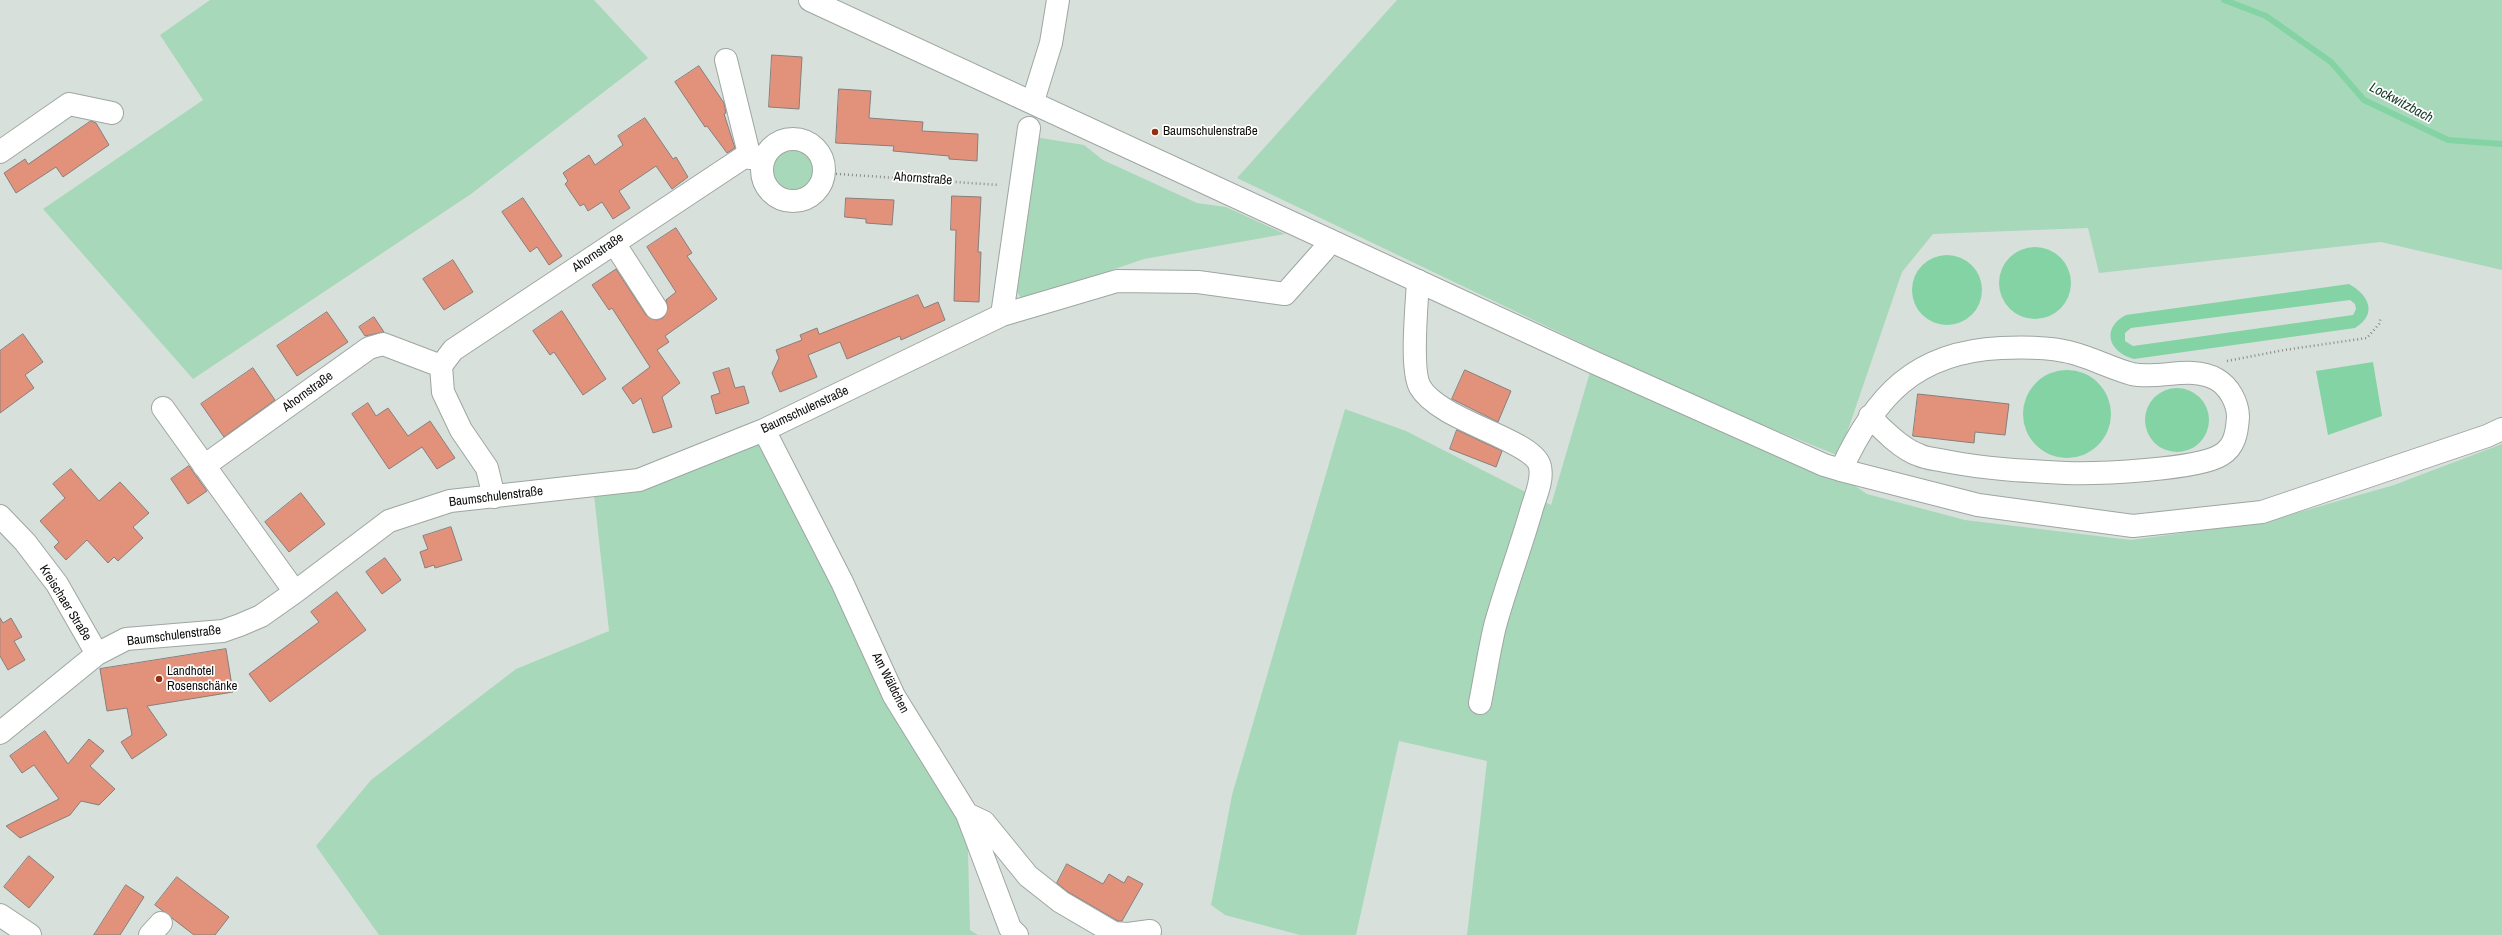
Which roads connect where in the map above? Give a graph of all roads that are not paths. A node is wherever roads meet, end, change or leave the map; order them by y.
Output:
1 (810, 0) edge
2 (1058, 0) edge
3 (726, 60) dead end
4 (1033, 101) junction
5 (112, 113) dead end
6 (1029, 128) dead end
7 (0, 152) edge
8 (757, 159) junction
9 (1329, 240) junction
10 (614, 243) junction
11 (1418, 281) junction
12 (656, 308) dead end
13 (1002, 315) junction
14 (441, 366) junction
15 (163, 408) dead end
16 (1870, 416) junction
17 (2502, 429) edge
18 (764, 430) junction
19 (204, 466) junction
20 (1841, 470) junction
21 (494, 497) junction
22 (0, 516) edge
23 (295, 592) junction
24 (97, 654) junction
25 (1480, 703) dead end
26 (0, 734) edge
27 (967, 814) junction
28 (0, 915) edge
29 (1150, 931) dead end
30 (30, 935) edge
31 (1017, 935) edge

1 - 4 street
2 - 4 street
3 - 8 street
4 - 9 street
5 - 7 street
6 - 13 street
8 - 8 street
8 - 10 street, Ahornstraße
9 - 11 street
9 - 13 street, Baumschulenstraße
10 - 12 street
10 - 14 street, Ahornstraße
11 - 20 street
11 - 25 street
13 - 18 street, Baumschulenstraße
14 - 19 street, Ahornstraße
14 - 21 street
15 - 19 street
16 - 16 street
16 - 20 street
17 - 20 street
18 - 21 street, Baumschulenstraße
18 - 27 street, Am Wäldchen
19 - 23 street
21 - 23 street, Baumschulenstraße
22 - 24 street, Kreischaer Straße
23 - 24 street, Baumschulenstraße
24 - 26 street, Baumschulenstraße
27 - 29 street
27 - 31 street, Am Wäldchen
28 - 30 street

